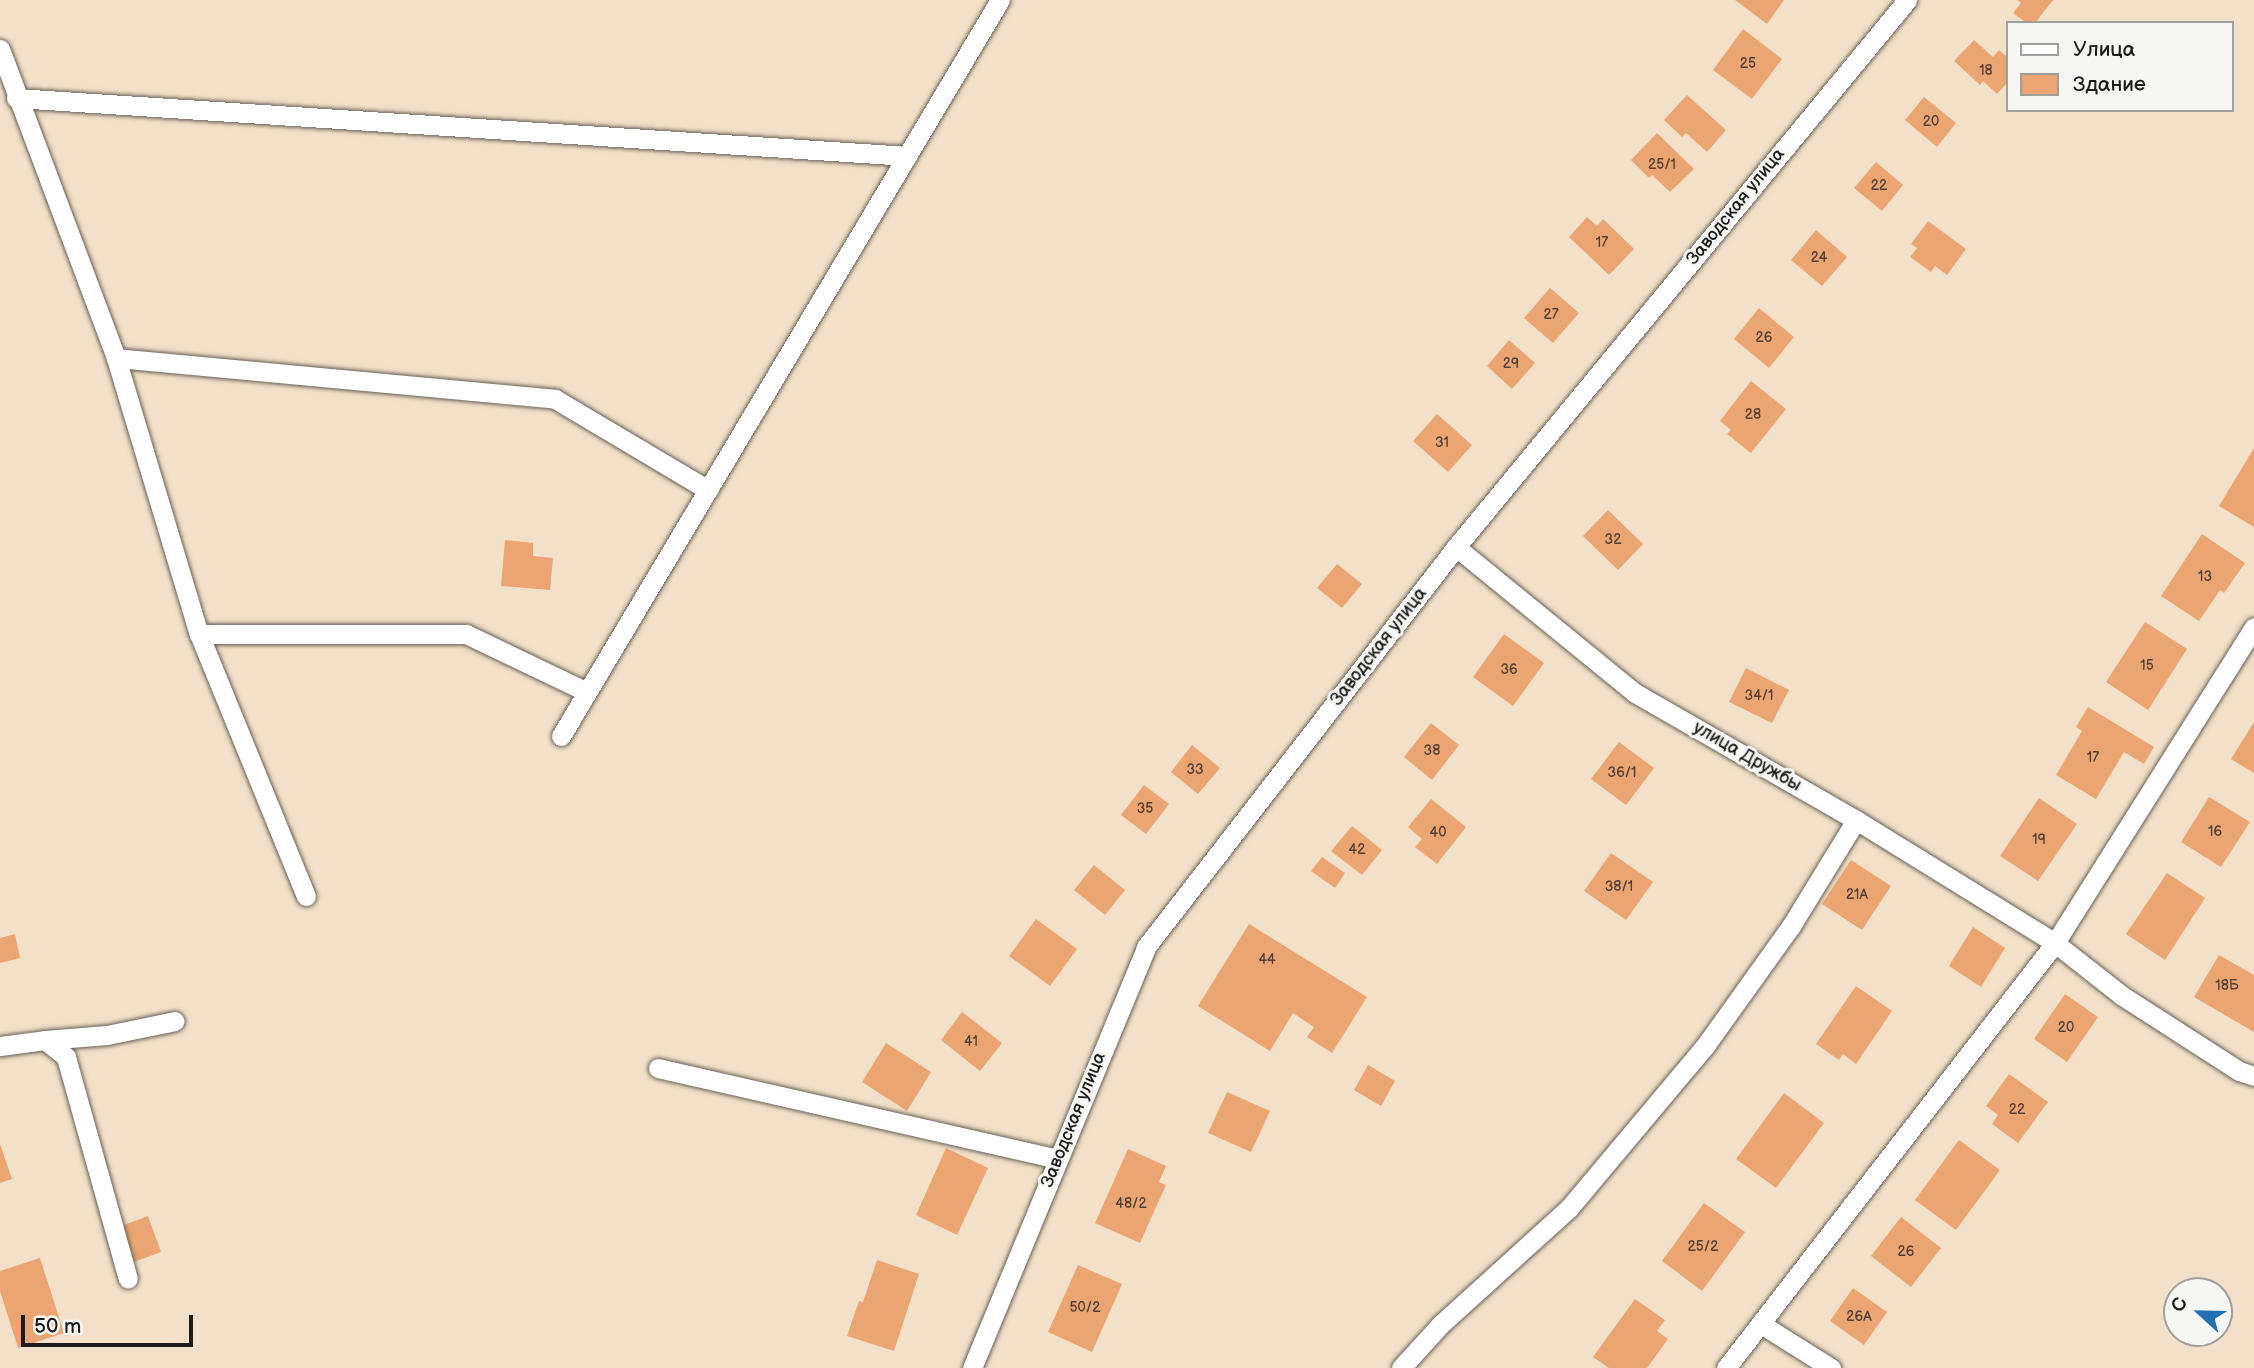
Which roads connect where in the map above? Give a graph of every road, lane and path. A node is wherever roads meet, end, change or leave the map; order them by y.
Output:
1 (1000, 0) edge
2 (1907, 0) edge
3 (0, 49) edge
4 (16, 97) junction
5 (907, 156) junction
6 (116, 358) junction
7 (708, 490) junction
8 (1457, 547) junction
9 (2254, 627) edge
10 (199, 634) junction
11 (587, 692) junction
12 (561, 736) dead end
13 (1856, 820) junction
14 (306, 896) dead end
15 (2055, 943) junction
16 (175, 1020) dead end
17 (45, 1040) junction
18 (0, 1046) edge
19 (658, 1068) dead end
20 (2254, 1076) edge
21 (1058, 1160) junction
22 (128, 1279) dead end
23 (1761, 1324) junction
24 (972, 1368) edge
25 (1401, 1368) edge
26 (1727, 1368) edge
27 (1831, 1368) edge

1 - 5 street
2 - 8 street, Заводская улица
3 - 4 street
4 - 5 street
4 - 6 street
5 - 7 street
6 - 7 street
6 - 10 street
7 - 11 street
8 - 13 street, улица Дружбы
8 - 21 street, Заводская улица
9 - 15 street
10 - 11 street
10 - 14 street
11 - 12 street
13 - 15 street, улица Дружбы
13 - 25 street
15 - 20 street, улица Дружбы
15 - 23 street
16 - 17 street
17 - 18 street
17 - 22 street
19 - 21 street
21 - 24 street, Заводская улица
23 - 26 street
23 - 27 street

